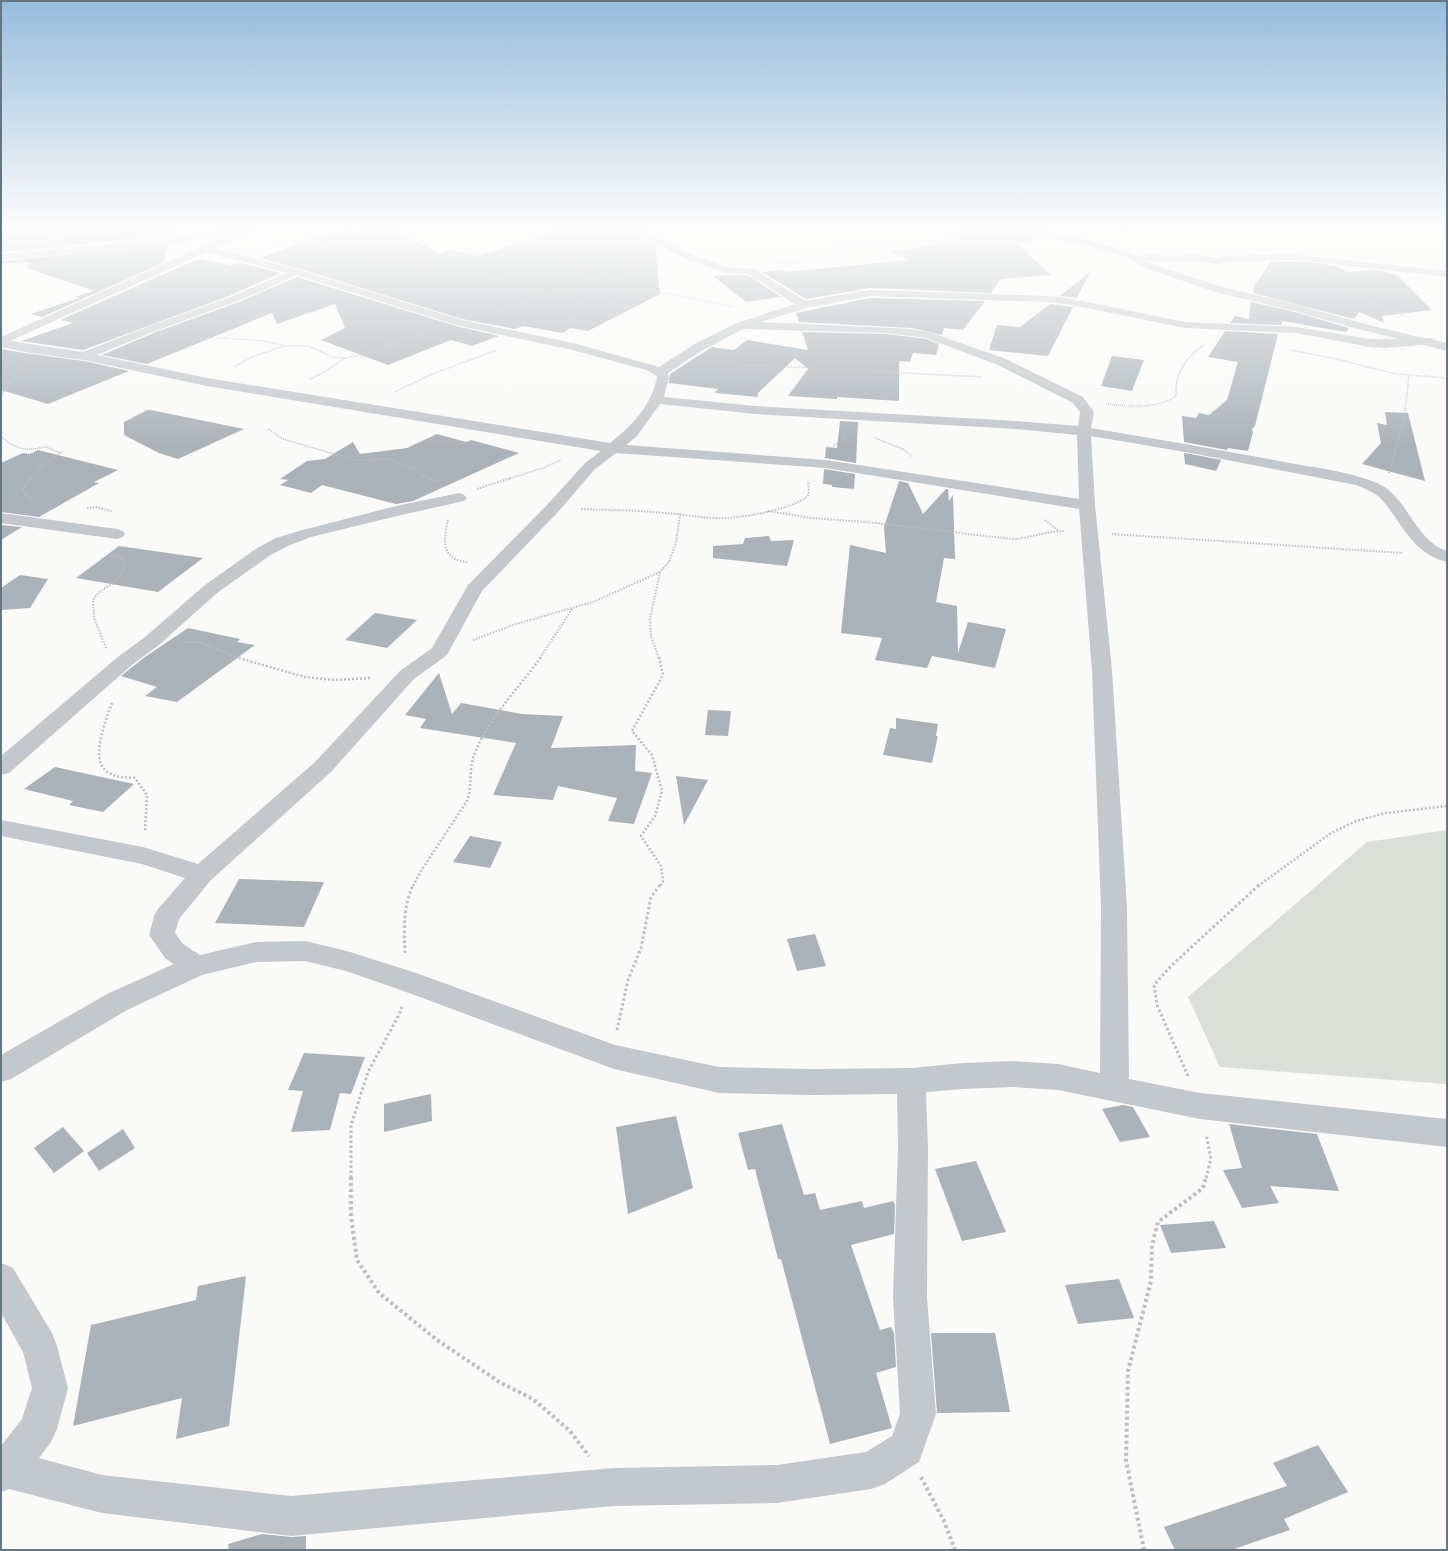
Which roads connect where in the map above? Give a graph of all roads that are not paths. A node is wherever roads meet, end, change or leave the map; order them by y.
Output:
1 (74, 302) edge
2 (225, 302) edge
3 (394, 302) edge
4 (801, 302) edge
5 (814, 302) edge
6 (1074, 302) edge
7 (1274, 302) edge
8 (804, 304) junction
9 (741, 325) junction
10 (1, 342) edge
11 (1428, 342) junction
12 (1447, 346) edge
13 (84, 356) junction
14 (660, 372) junction
15 (657, 399) junction
16 (1084, 431) junction
17 (612, 448) junction
18 (459, 498) road end
19 (1087, 506) junction
20 (1, 518) edge
21 (117, 534) dead end
22 (1446, 557) edge
23 (1, 768) edge
24 (1, 828) edge
25 (202, 874) junction
26 (196, 966) junction
27 (1, 1070) edge
28 (911, 1081) junction
29 (1115, 1089) junction
30 (1447, 1133) edge
31 (1, 1280) edge
32 (4, 1471) edge

1 - 10 street
2 - 13 street
3 - 14 street
4 - 8 street
5 - 8 street
6 - 11 street
7 - 11 street
8 - 9 street
9 - 14 street
9 - 16 street
10 - 13 street
11 - 12 street
13 - 17 street
14 - 15 street
15 - 16 street
15 - 17 street
16 - 19 street
16 - 22 street
17 - 19 street
17 - 25 street
18 - 23 street
19 - 29 street
20 - 21 street
24 - 25 street
25 - 26 street
26 - 27 street
26 - 28 street
28 - 29 street
28 - 32 street
29 - 30 street
31 - 32 street

